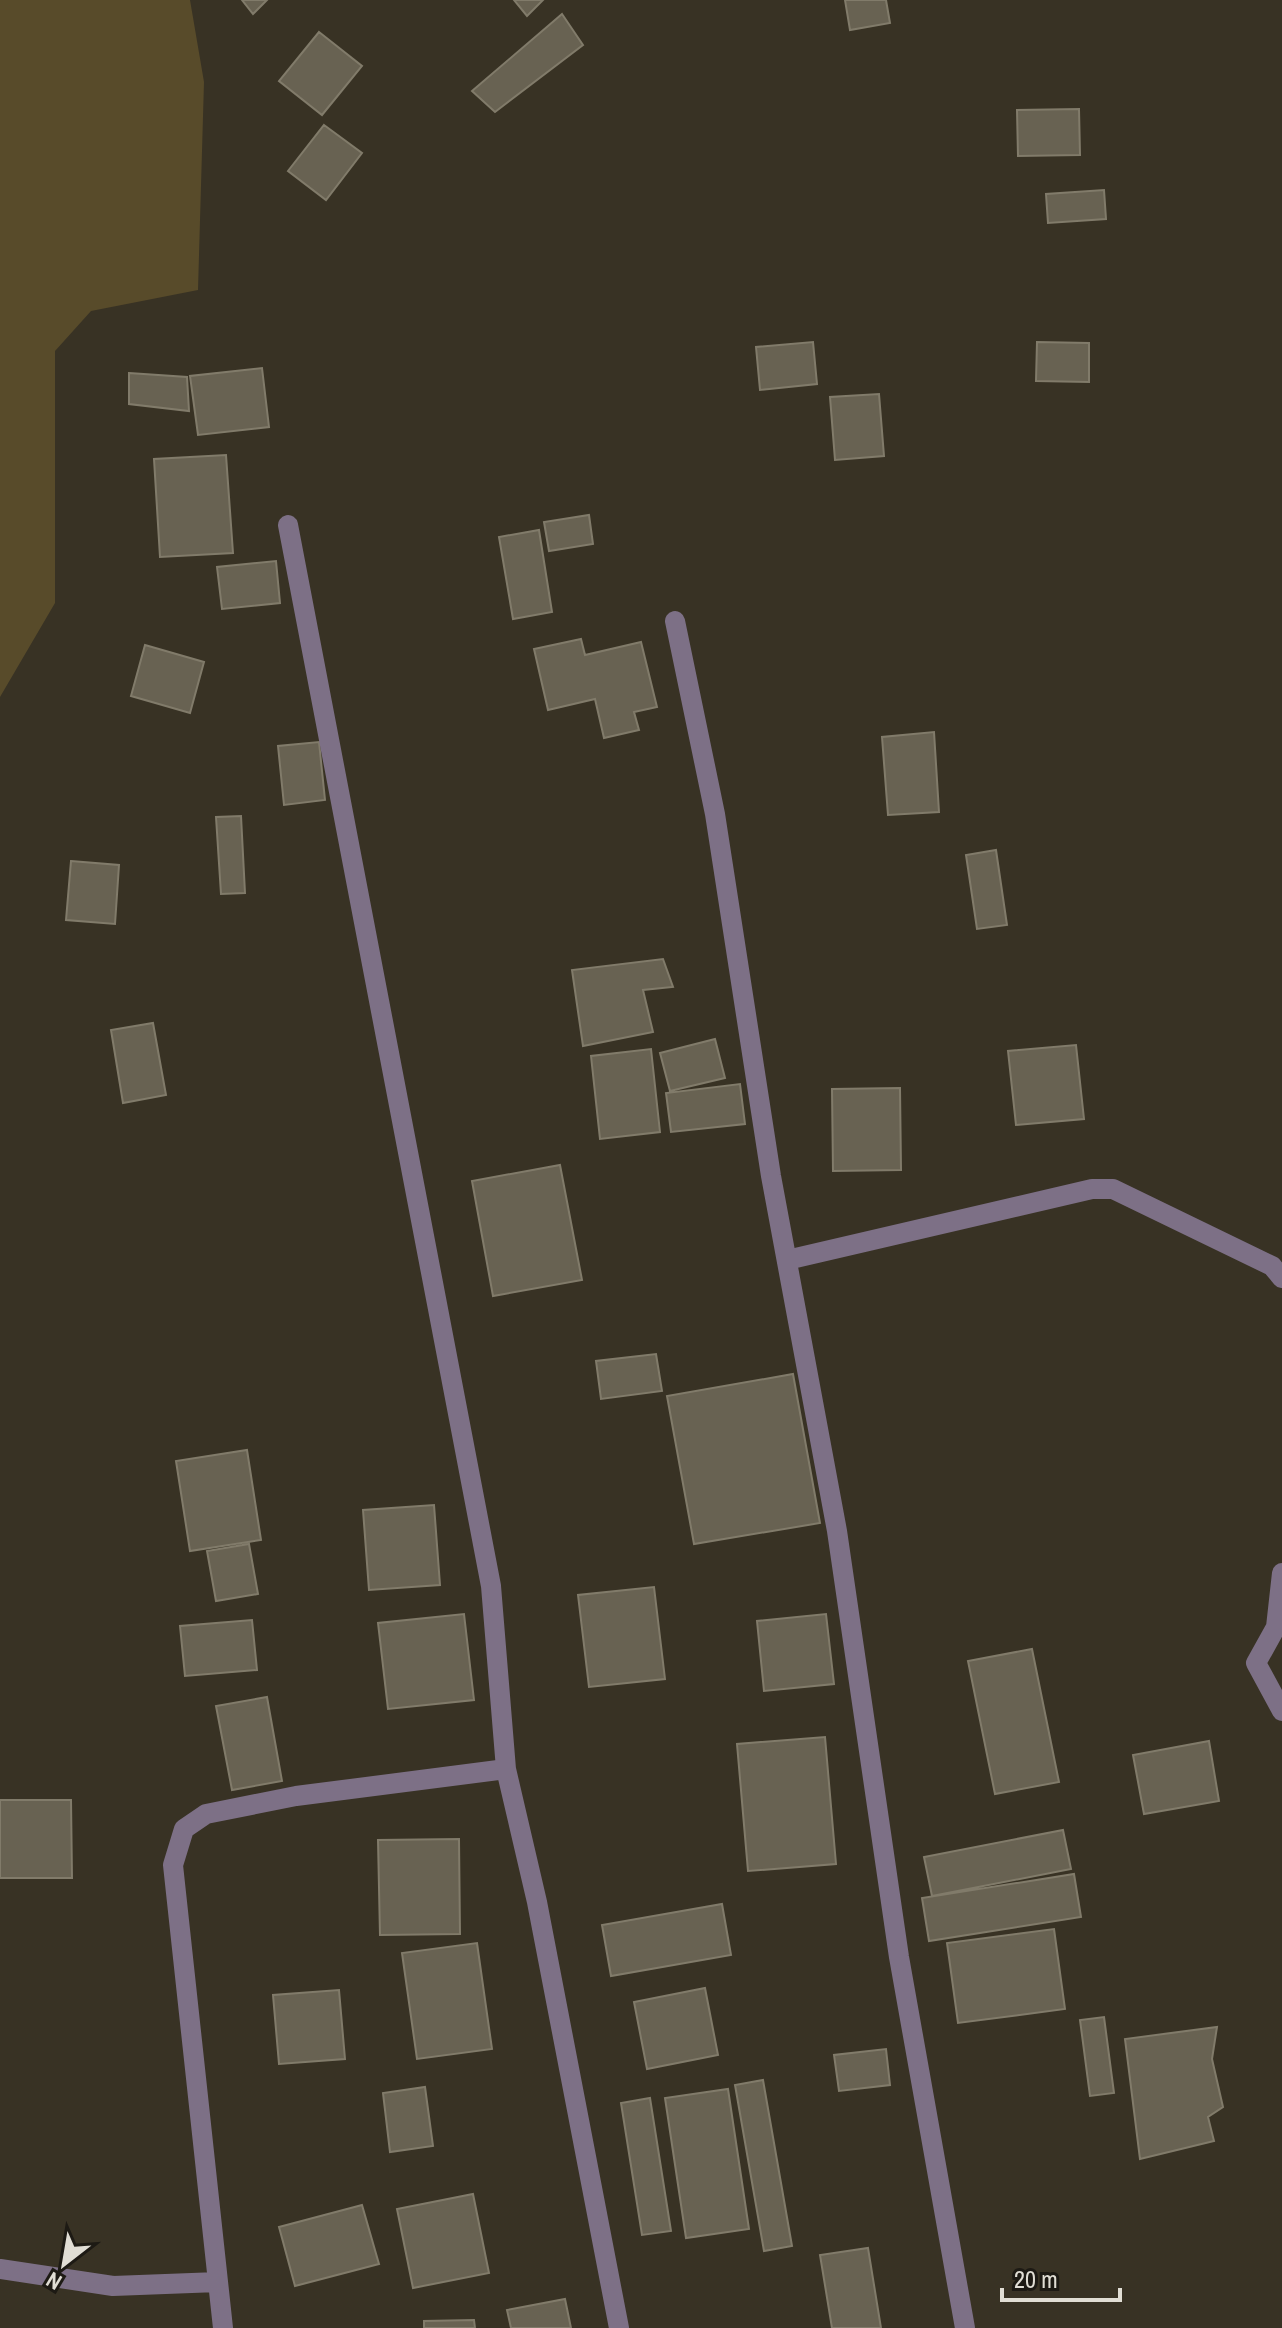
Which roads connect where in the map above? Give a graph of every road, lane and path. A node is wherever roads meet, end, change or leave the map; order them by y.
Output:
1 (288, 525) dead end
2 (675, 621) dead end
3 (787, 1260) junction
4 (1282, 1278) edge
5 (1282, 1573) edge
6 (1279, 1626) edge
7 (1282, 1711) edge
8 (506, 1769) junction
9 (0, 2269) edge
10 (218, 2282) junction
11 (223, 2328) edge
12 (619, 2328) edge
13 (965, 2328) edge

1 - 8 street
2 - 3 street
3 - 4 street
3 - 13 street
5 - 6 street
6 - 7 street
8 - 10 street
8 - 12 street
9 - 10 street
10 - 11 street

